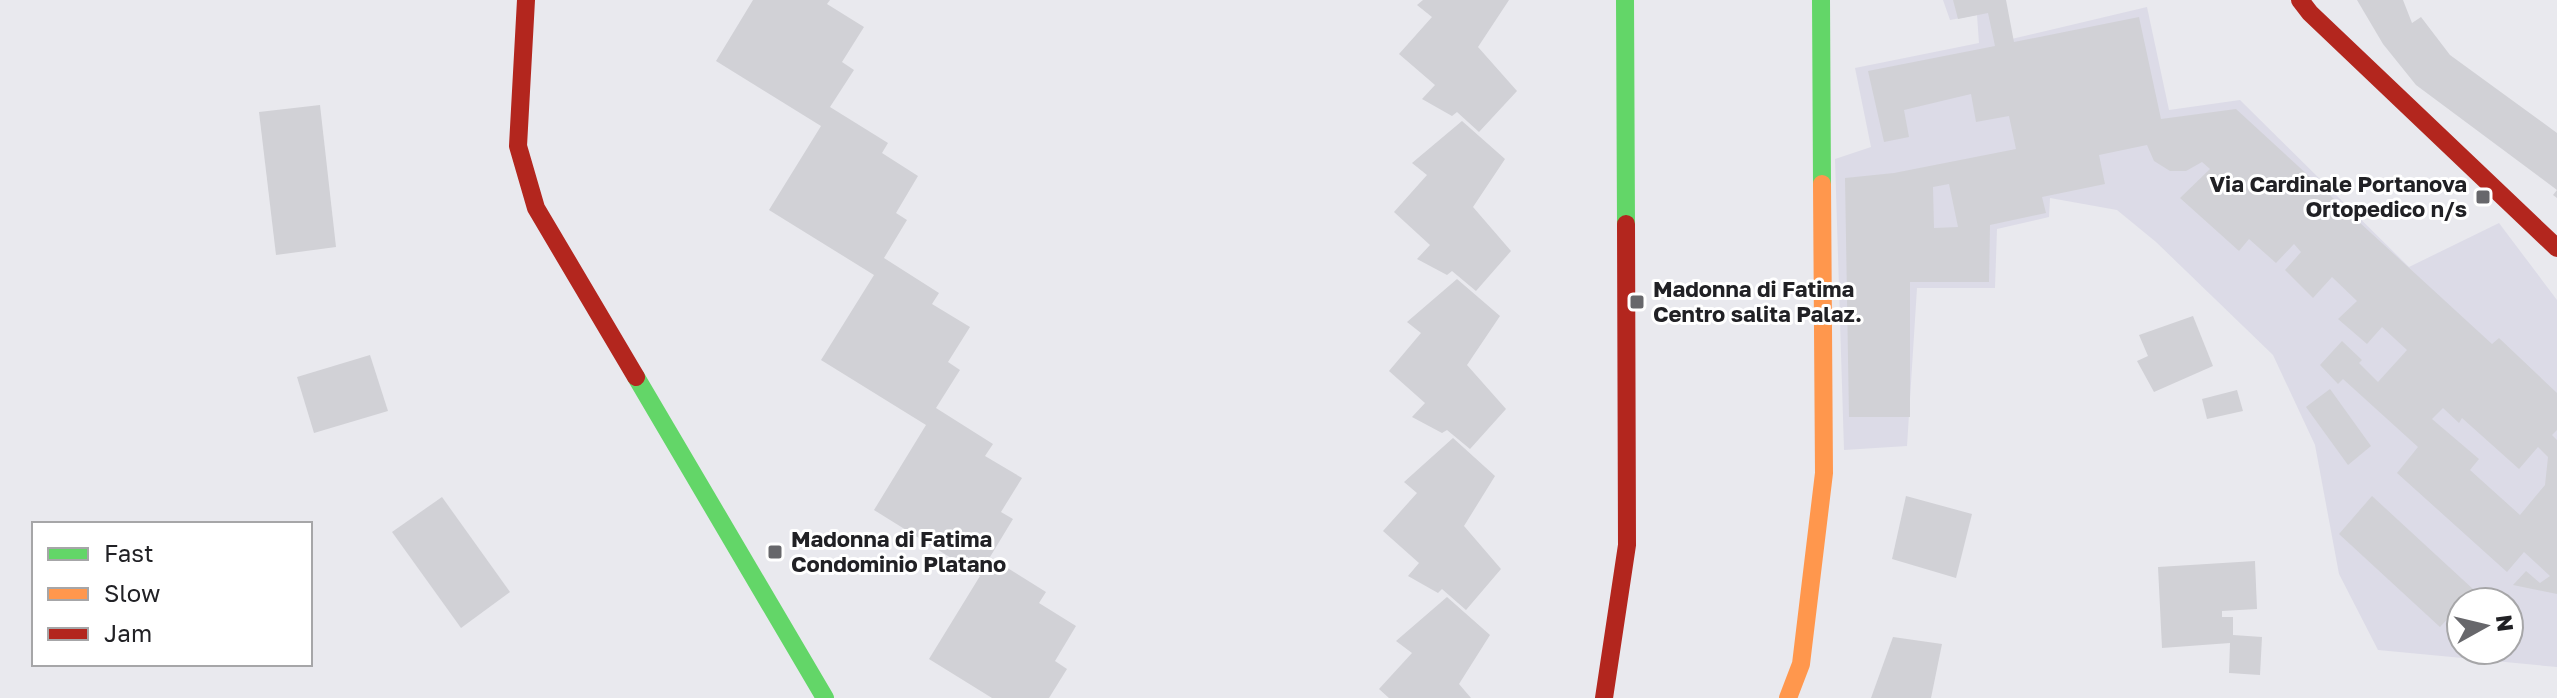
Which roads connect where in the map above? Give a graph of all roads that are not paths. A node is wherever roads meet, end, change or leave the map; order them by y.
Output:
1 (526, 0) edge
2 (1625, 0) edge
3 (1821, 0) edge
4 (2300, 0) edge
5 (2557, 248) edge
6 (825, 698) edge
7 (1604, 698) edge
8 (1788, 698) edge

1 - 6 street
2 - 7 street
3 - 8 street
4 - 5 street

